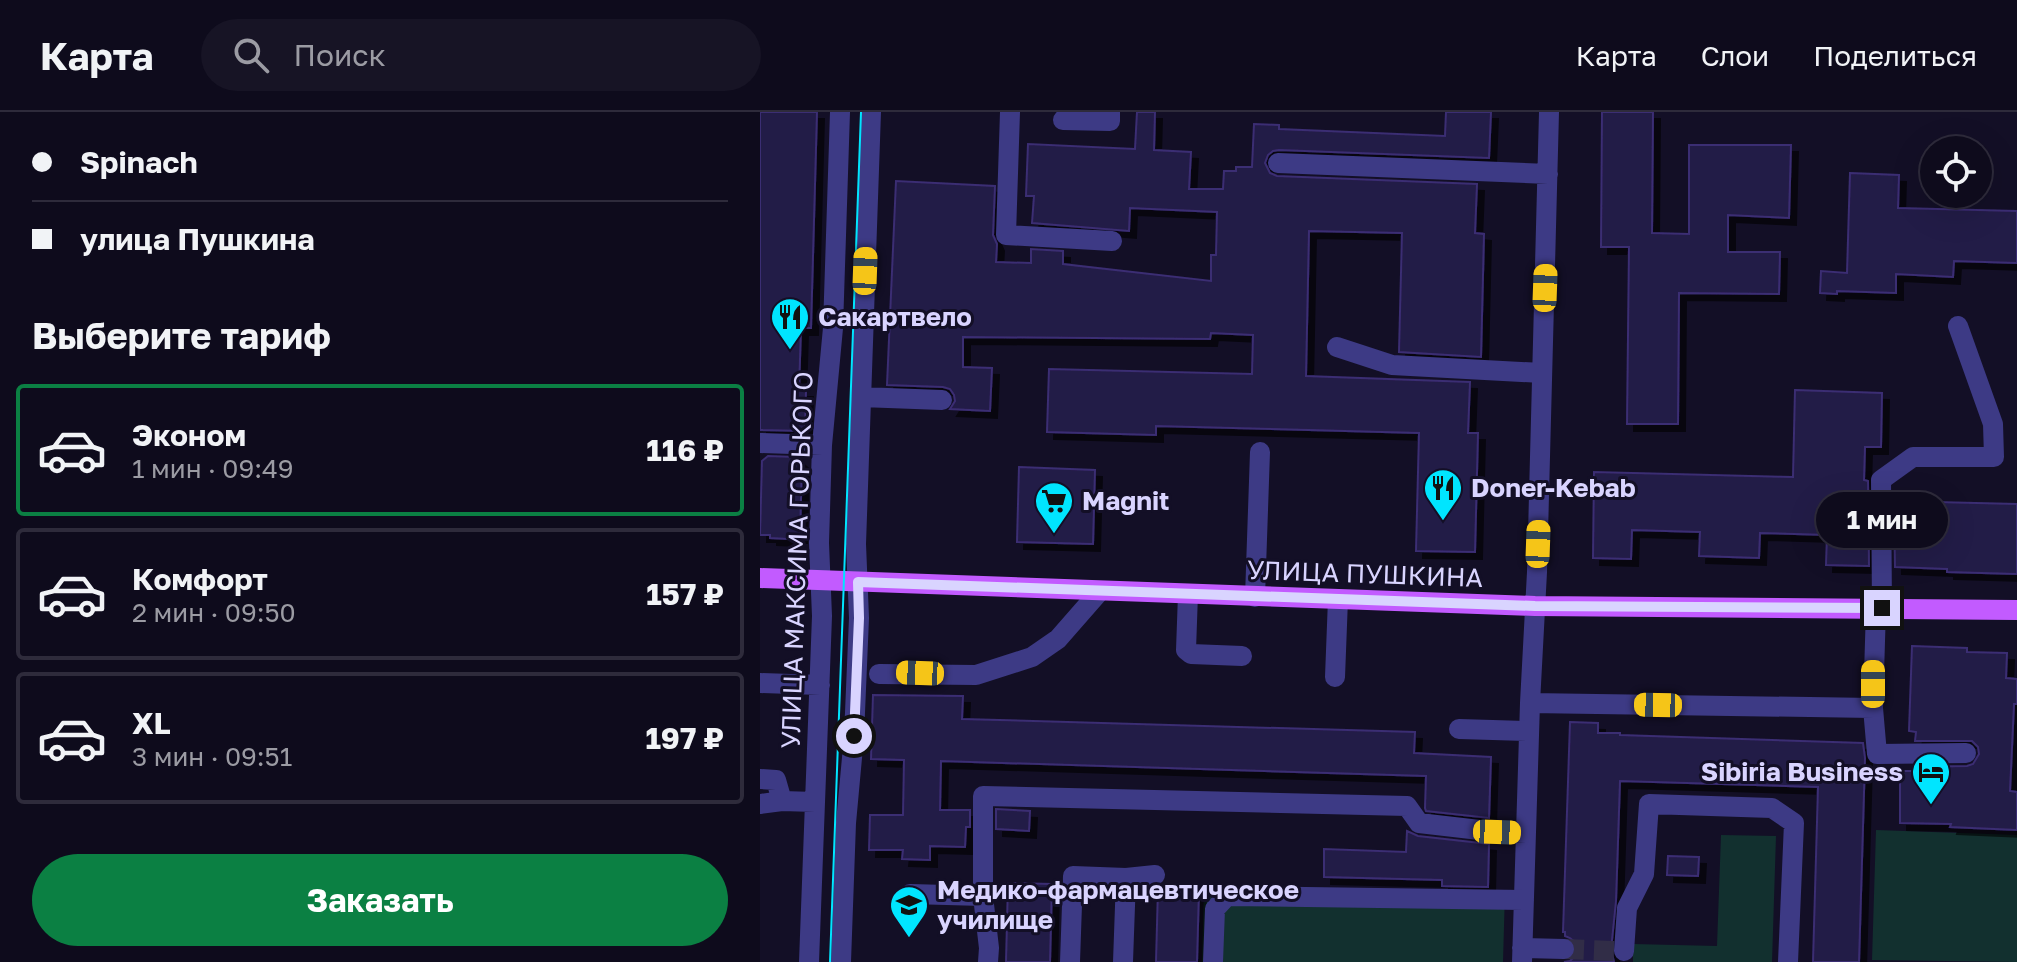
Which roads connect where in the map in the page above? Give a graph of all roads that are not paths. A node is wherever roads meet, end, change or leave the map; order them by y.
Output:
1 (840, 112) edge
2 (871, 112) edge
3 (1010, 112) edge
4 (1110, 112) edge
5 (1549, 112) edge
6 (1063, 120) dead end
7 (1278, 163) dead end
8 (1548, 174) junction
9 (1112, 241) dead end
10 (1958, 326) dead end
11 (1337, 347) dead end
12 (1542, 373) junction
13 (861, 397) junction
14 (942, 400) dead end
15 (760, 443) edge
16 (822, 445) junction
17 (1260, 452) dead end
18 (760, 578) edge
19 (820, 580) junction
20 (858, 582) junction
21 (1100, 591) junction
22 (1188, 594) junction
23 (1255, 597) junction
24 (1338, 599) junction
25 (1535, 606) junction
26 (1879, 608) junction
27 (2017, 610) edge
28 (1242, 656) dead end
29 (879, 674) dead end
30 (1335, 677) dead end
31 (760, 683) edge
32 (820, 685) junction
33 (1530, 703) junction
34 (1873, 708) junction
35 (1459, 729) dead end
36 (1529, 731) junction
37 (1966, 753) dead end
38 (760, 779) edge
39 (782, 801) junction
40 (815, 802) junction
41 (760, 804) edge
42 (1526, 833) junction
43 (1155, 875) dead end
44 (1126, 878) junction
45 (910, 894) dead end
46 (983, 896) junction
47 (1524, 900) junction
48 (1564, 949) tunnel mouth
49 (1522, 955) edge
50 (1620, 955) edge
51 (809, 962) edge
52 (841, 962) edge
53 (988, 962) edge
54 (1070, 962) edge
55 (1123, 962) edge
56 (1213, 962) edge
57 (1788, 962) edge

1 - 16 street, УЛИЦА МАКСИМА ГОРЬКОГО
2 - 13 street
3 - 9 street
4 - 6 street
5 - 8 street
7 - 8 street
8 - 12 street
10 - 26 street
11 - 12 street
12 - 25 street
13 - 14 street
13 - 20 street
15 - 16 street
16 - 19 street, УЛИЦА МАКСИМА ГОРЬКОГО
17 - 23 street
18 - 19 main road, УЛИЦА ПУШКИНА
19 - 20 main road, УЛИЦА ПУШКИНА
19 - 32 street, УЛИЦА МАКСИМА ГОРЬКОГО
20 - 21 main road, УЛИЦА ПУШКИНА
20 - 52 street
21 - 22 main road, УЛИЦА ПУШКИНА
21 - 29 street
22 - 23 main road, УЛИЦА ПУШКИНА
22 - 28 street
23 - 24 main road, УЛИЦА ПУШКИНА
24 - 25 main road, УЛИЦА ПУШКИНА
24 - 30 street
25 - 26 main road, УЛИЦА ПУШКИНА
25 - 33 street
26 - 27 main road, УЛИЦА ПУШКИНА
26 - 34 street
31 - 32 street
32 - 40 street, УЛИЦА МАКСИМА ГОРЬКОГО
33 - 34 street
33 - 36 street
34 - 37 street
35 - 36 street
36 - 42 street
38 - 39 street
39 - 40 street
39 - 41 street
40 - 51 street, УЛИЦА МАКСИМА ГОРЬКОГО
42 - 46 street
42 - 47 street
43 - 44 street
44 - 54 street
44 - 55 street
45 - 46 street
46 - 53 street
47 - 49 street
47 - 56 street
48 - 49 street
50 - 57 street

